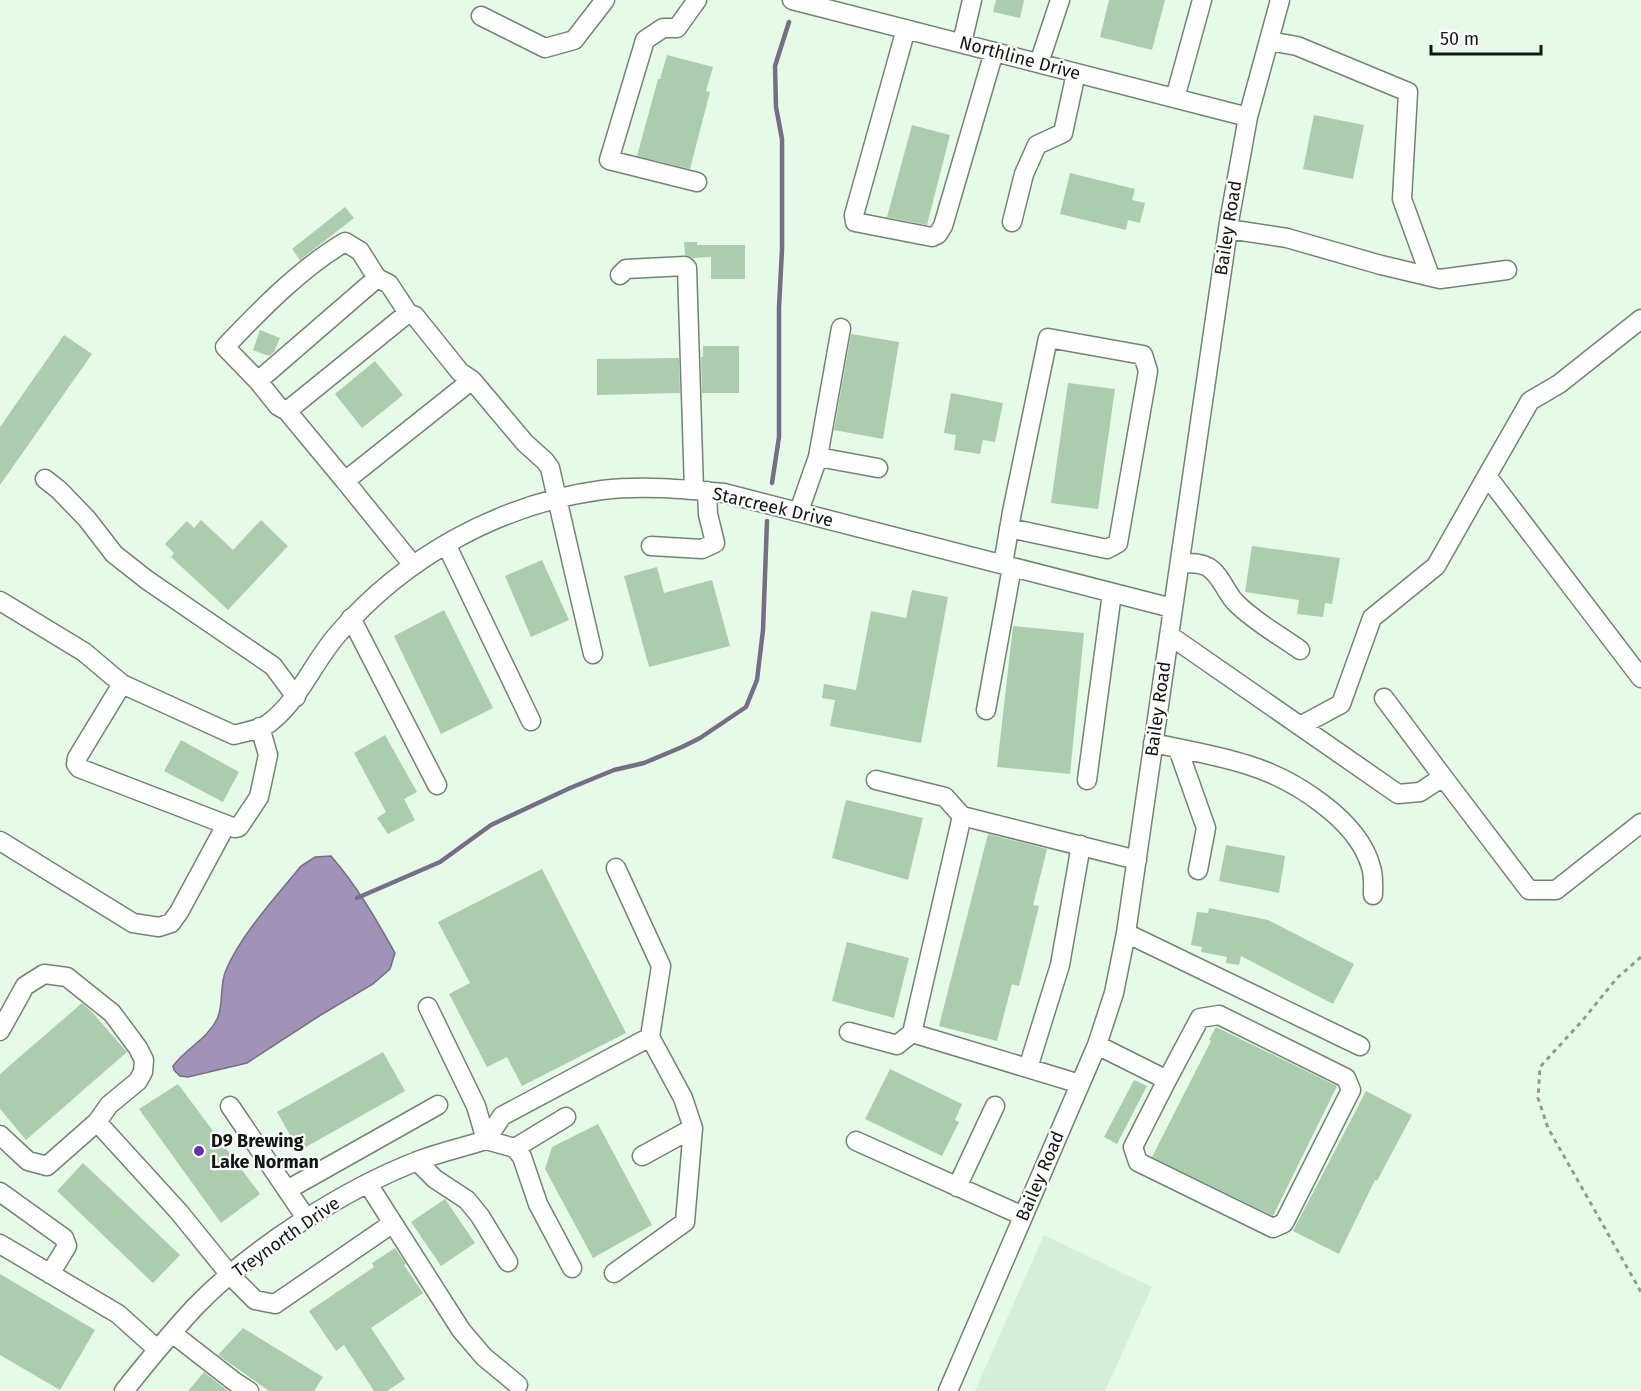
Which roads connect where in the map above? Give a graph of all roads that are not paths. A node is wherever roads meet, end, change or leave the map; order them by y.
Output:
1 (605, 0) edge
2 (697, 0) edge
3 (792, 0) edge
4 (972, 0) edge
5 (1060, 0) edge
6 (1202, 0) edge
7 (1280, 0) edge
8 (828, 4) edge
9 (481, 16) dead end
10 (906, 29) junction
11 (1269, 40) junction
12 (962, 43) junction
13 (994, 52) junction
14 (1039, 63) junction
15 (1076, 73) junction
16 (1174, 98) junction
17 (1248, 117) junction
18 (697, 182) dead end
19 (1012, 222) dead end
20 (1228, 229) junction
21 (1508, 270) dead end
22 (620, 275) dead end
23 (1430, 276) junction
24 (377, 278) junction
25 (408, 313) junction
26 (1641, 319) edge
27 (841, 328) dead end
28 (472, 380) junction
29 (258, 381) junction
30 (286, 411) junction
31 (818, 457) junction
32 (878, 468) dead end
33 (1487, 476) junction
34 (45, 479) dead end
35 (345, 481) junction
36 (700, 491) junction
37 (558, 499) junction
38 (799, 512) junction
39 (1009, 528) junction
40 (446, 544) junction
41 (651, 546) dead end
42 (1180, 564) junction
43 (412, 565) junction
44 (1007, 566) junction
45 (1112, 593) junction
46 (0, 601) edge
47 (1172, 608) junction
48 (351, 618) junction
49 (1169, 635) junction
50 (1300, 650) dead end
51 (593, 654) dead end
52 (1641, 678) edge
53 (122, 684) junction
54 (296, 697) junction
55 (1384, 698) dead end
56 (986, 710) dead end
57 (531, 721) dead end
58 (1300, 726) junction
59 (260, 727) junction
60 (1153, 743) junction
61 (1178, 749) junction
62 (1443, 777) junction
63 (876, 780) dead end
64 (1087, 780) dead end
65 (436, 784) dead end
66 (962, 816) junction
67 (1641, 823) edge
68 (226, 825) junction
69 (0, 841) edge
70 (1081, 846) junction
71 (1137, 860) junction
72 (616, 868) dead end
73 (1198, 870) dead end
74 (1373, 895) dead end
75 (1126, 933) junction
76 (428, 1007) dead end
77 (0, 1031) edge
78 (849, 1032) dead end
79 (912, 1033) junction
80 (650, 1037) junction
81 (1097, 1045) junction
82 (1360, 1046) dead end
83 (1028, 1068) junction
84 (1167, 1080) junction
85 (1080, 1084) junction
86 (438, 1105) dead end
87 (230, 1106) dead end
88 (995, 1106) dead end
89 (566, 1117) dead end
90 (97, 1122) junction
91 (693, 1128) junction
92 (0, 1135) edge
93 (486, 1140) junction
94 (856, 1141) dead end
95 (515, 1148) junction
96 (642, 1156) dead end
97 (417, 1161) junction
98 (368, 1184) junction
99 (957, 1187) junction
100 (287, 1190) junction
101 (0, 1192) edge
102 (1023, 1216) junction
103 (306, 1218) junction
104 (393, 1223) junction
105 (0, 1244) edge
106 (508, 1262) dead end
107 (572, 1268) dead end
108 (614, 1273) dead end
109 (51, 1275) junction
110 (230, 1275) junction
111 (172, 1333) junction
112 (158, 1349) junction
113 (518, 1385) dead end
114 (124, 1391) edge
115 (249, 1391) edge
116 (948, 1391) edge

1 - 9 street
2 - 18 street
3 - 8 street, Northline Drive
4 - 12 street
5 - 14 street
6 - 16 street
7 - 11 street, Bailey Road
8 - 10 street, Northline Drive
10 - 12 street, Northline Drive
10 - 13 street
11 - 17 street, Bailey Road
11 - 23 street
12 - 13 street, Northline Drive
13 - 14 street, Northline Drive
14 - 15 street, Northline Drive
15 - 16 street, Northline Drive
15 - 19 street
16 - 17 street, Northline Drive
17 - 20 street, Bailey Road
20 - 23 street
20 - 42 street, Bailey Road
21 - 23 street
22 - 36 street
24 - 25 street
24 - 29 street
24 - 29 street
25 - 28 street
25 - 30 street
26 - 33 street
27 - 31 street
28 - 35 street
28 - 37 street
29 - 30 street
30 - 35 street
31 - 32 street
31 - 38 street
33 - 52 street
33 - 58 street
34 - 54 street
35 - 43 street
36 - 37 street, Starcreek Drive
36 - 38 street, Starcreek Drive
36 - 41 street
37 - 40 street, Starcreek Drive
37 - 51 street
38 - 44 street, Starcreek Drive
39 - 39 street
39 - 44 street
40 - 43 street, Starcreek Drive
40 - 57 street
42 - 47 street, Bailey Road
42 - 50 street
43 - 48 street, Starcreek Drive
44 - 45 street, Starcreek Drive
44 - 56 street
45 - 47 street, Starcreek Drive
45 - 64 street
46 - 53 street
47 - 49 street, Bailey Road
48 - 54 street, Starcreek Drive
48 - 65 street
49 - 58 street
49 - 60 street, Bailey Road
53 - 59 street
53 - 68 street
54 - 59 street, Starcreek Drive
55 - 62 street
58 - 62 street
59 - 68 street
60 - 61 street
60 - 71 street, Bailey Road
61 - 73 street
61 - 74 street
62 - 67 street
63 - 66 street
66 - 70 street
66 - 79 street
68 - 69 street
70 - 71 street
70 - 83 street
71 - 75 street, Bailey Road
72 - 80 street
75 - 81 street, Bailey Road
75 - 82 street
76 - 93 street
77 - 90 street
78 - 79 street
79 - 83 street
80 - 91 street
80 - 93 street
81 - 84 street
81 - 85 street, Bailey Road
83 - 85 street
84 - 84 street
85 - 102 street, Bailey Road
86 - 100 street
87 - 100 street
88 - 99 street
89 - 95 street
90 - 92 street
90 - 110 street
91 - 96 street
91 - 108 street
93 - 95 street
93 - 97 street, Treynorth Drive
94 - 99 street
95 - 107 street
97 - 98 street, Treynorth Drive
97 - 106 street
98 - 103 street, Treynorth Drive
98 - 104 street
99 - 102 street
100 - 103 street
101 - 109 street
102 - 116 street, Bailey Road
103 - 110 street, Treynorth Drive
104 - 110 street
104 - 113 street
105 - 109 street
109 - 112 street
110 - 111 street, Treynorth Drive
111 - 112 street, Treynorth Drive
111 - 115 street
112 - 114 street, Treynorth Drive

